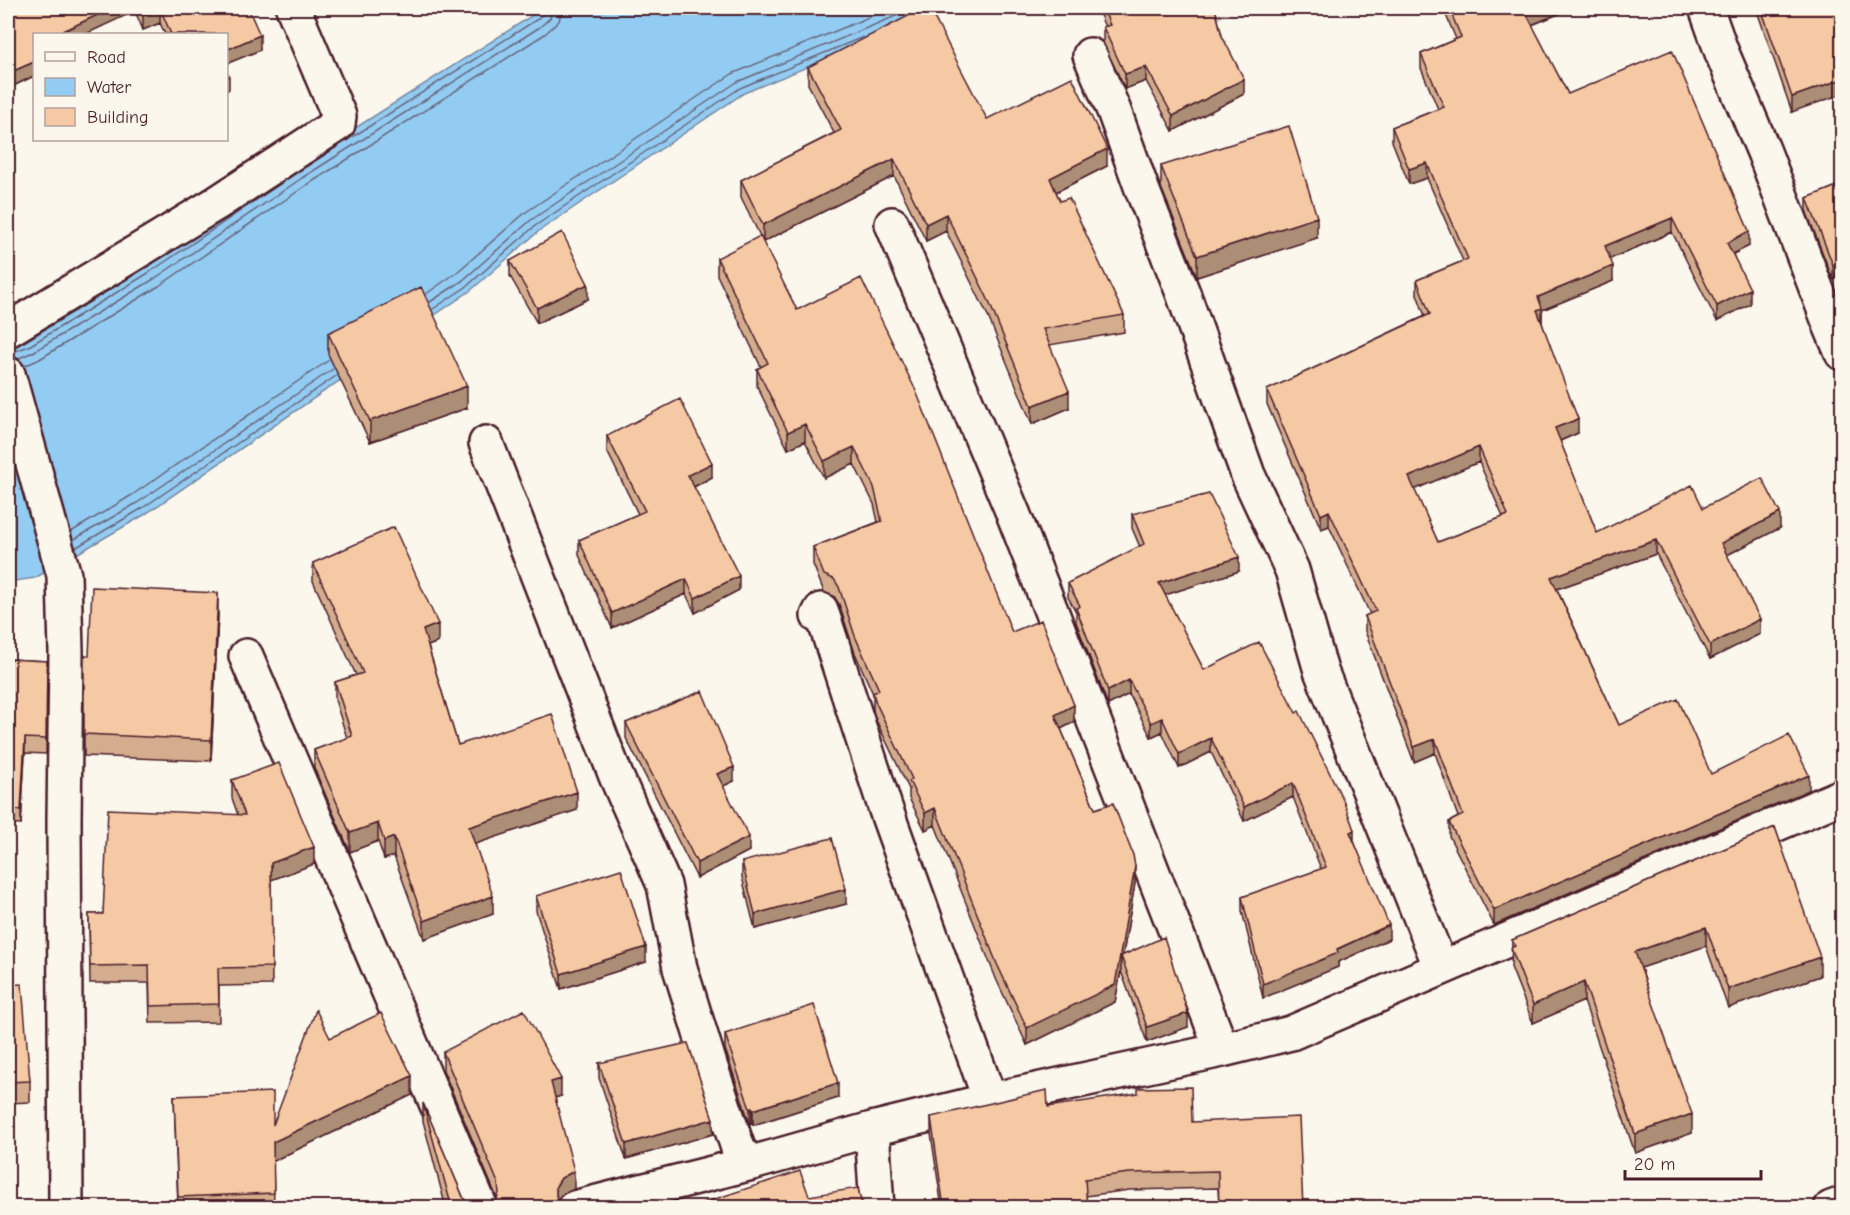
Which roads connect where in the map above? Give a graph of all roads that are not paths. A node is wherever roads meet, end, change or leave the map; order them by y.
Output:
1 (293, 8) edge
2 (1706, 8) edge
3 (1090, 55) dead end
4 (892, 224) dead end
5 (8, 330) edge
6 (1842, 353) edge
7 (8, 374) edge
8 (486, 443) dead end
9 (818, 616) dead end
10 (246, 656) dead end
11 (1842, 796) edge
12 (1441, 968) junction
13 (1222, 1050) junction
14 (990, 1100) junction
15 (872, 1129) junction
16 (752, 1163) junction
17 (1842, 1204) edge
18 (66, 1208) edge
19 (481, 1208) edge
20 (574, 1208) edge
21 (877, 1208) edge
22 (1831, 1208) edge

1 - 5 street
2 - 6 street
3 - 12 street
4 - 13 street
7 - 18 street
8 - 16 street
9 - 14 street
10 - 19 street
11 - 12 street
12 - 13 street
13 - 14 street
14 - 15 street
15 - 16 street
15 - 21 street
16 - 20 street
17 - 22 street

